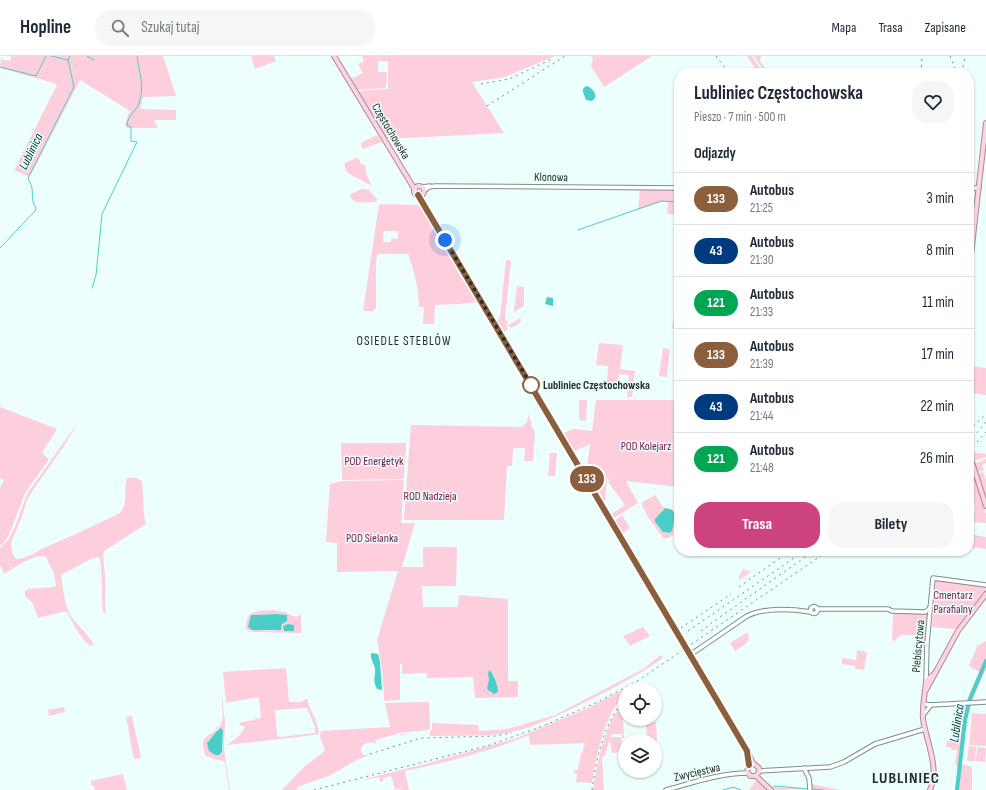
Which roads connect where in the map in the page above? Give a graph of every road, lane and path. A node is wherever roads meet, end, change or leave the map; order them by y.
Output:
1 (334, 56) edge
2 (986, 123) edge
3 (408, 179) junction
4 (674, 188) edge
5 (974, 188) edge
6 (979, 188) junction
7 (421, 191) junction
8 (974, 230) edge
9 (974, 469) edge
10 (986, 506) edge
11 (986, 584) edge
12 (986, 594) edge
13 (931, 603) junction
14 (925, 612) junction
15 (929, 624) junction
16 (690, 654) junction
17 (934, 673) junction
18 (926, 674) junction
19 (926, 681) junction
20 (925, 692) junction
21 (986, 702) edge
22 (928, 704) junction
23 (923, 715) junction
24 (924, 723) junction
25 (924, 731) junction
26 (914, 733) junction
27 (749, 768) junction
28 (804, 768) junction
29 (758, 773) junction
30 (769, 788) edge
31 (931, 788) edge
32 (666, 790) edge
33 (810, 790) edge

1 - 3 main road, Częstochowska
2 - 6 main road
3 - 7 main road, Częstochowska
3 - 7 main road, Częstochowska
4 - 7 street, Klonowa
5 - 6 street
6 - 8 main road
7 - 16 main road
9 - 10 main road
11 - 13 street, Plebiscytowa
12 - 17 main road
13 - 14 street
13 - 15 street, Plebiscytowa
14 - 15 street
14 - 16 street
15 - 18 street, Plebiscytowa
16 - 27 main road
17 - 18 street
17 - 19 main road
17 - 20 main road
18 - 19 street, Plebiscytowa
19 - 20 main road, Plebiscytowa
20 - 22 main road, Plebiscytowa
21 - 22 street
22 - 23 main road, Plebiscytowa
22 - 23 street
23 - 24 main road, Plebiscytowa
24 - 25 main road, Plebiscytowa
24 - 26 street
25 - 26 street
25 - 31 main road, Plebiscytowa
26 - 28 street
27 - 29 main road
27 - 29 main road
27 - 32 street, Zwycięstwa
28 - 29 street
28 - 33 street
29 - 30 main road

